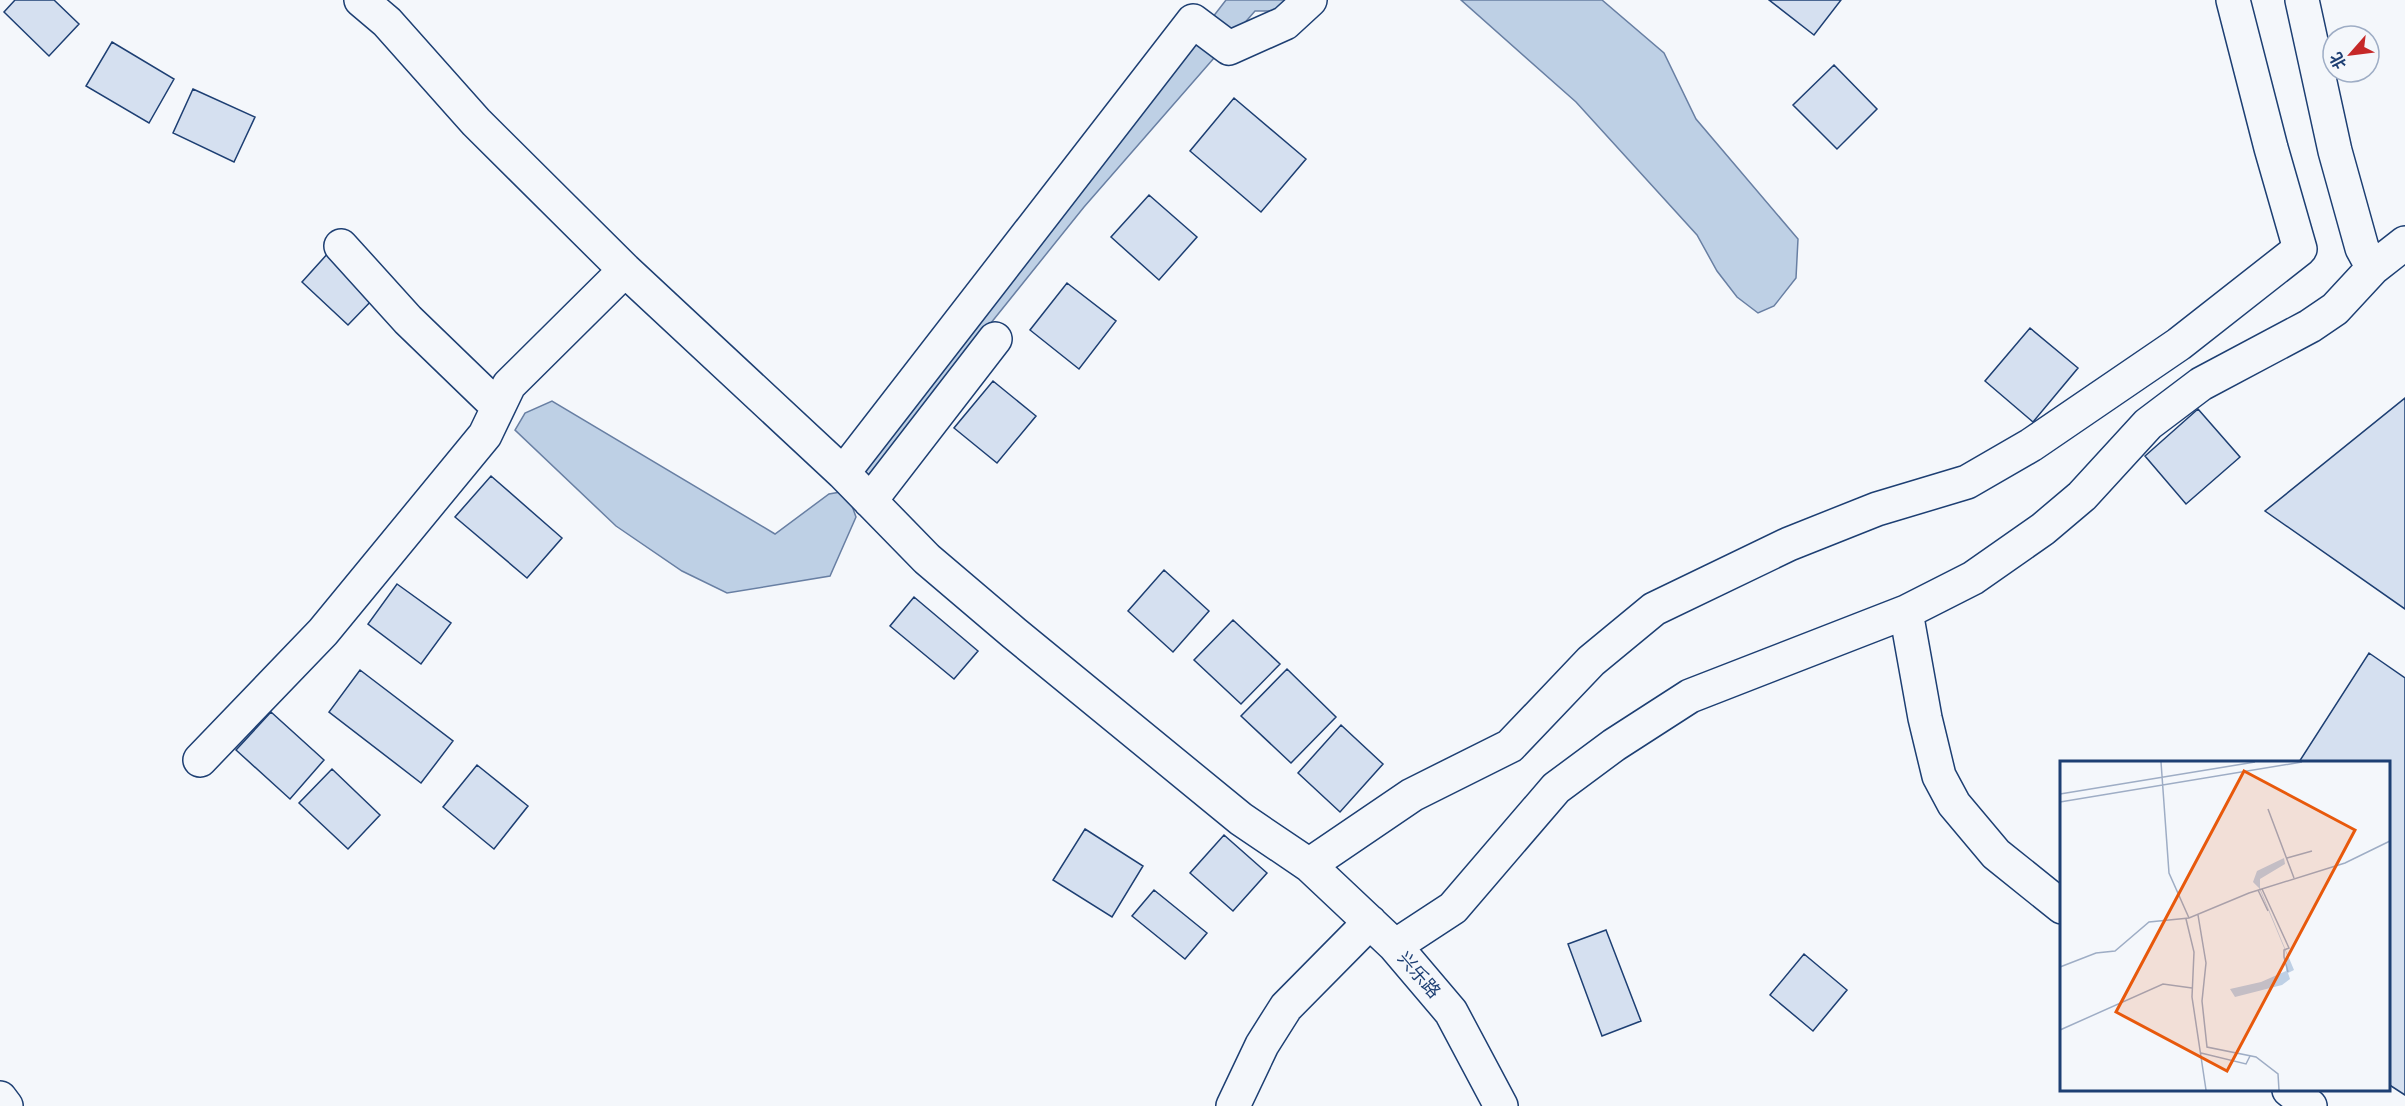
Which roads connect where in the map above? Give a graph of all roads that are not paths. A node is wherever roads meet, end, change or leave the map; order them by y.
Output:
1 (361, 0) edge
2 (1310, 0) edge
3 (2233, 0) edge
4 (2302, 0) edge
5 (2405, 243) edge
6 (341, 246) dead end
7 (2373, 268) junction
8 (625, 270) junction
9 (995, 339) dead end
10 (498, 407) junction
11 (843, 473) junction
12 (870, 501) junction
13 (1906, 612) junction
14 (200, 760) dead end
15 (1309, 866) junction
16 (2060, 906) edge
17 (1370, 922) junction
18 (1395, 946) junction
19 (2291, 1091) edge
20 (0, 1098) edge
21 (6, 1106) edge
22 (1233, 1106) edge
23 (1501, 1106) edge
24 (2310, 1106) edge

1 - 8 street, 兴乐路
2 - 11 street
3 - 15 street
4 - 7 street
5 - 7 street
6 - 10 street
7 - 13 street
8 - 10 street
8 - 11 street, 兴乐路
9 - 12 street
10 - 14 street
11 - 12 street, 兴乐路
12 - 15 street, 兴乐路
13 - 16 street
13 - 18 street
15 - 17 street, 兴乐路
17 - 18 street, 兴乐路
17 - 22 street
18 - 23 street, 兴乐路
19 - 24 street
20 - 21 street

